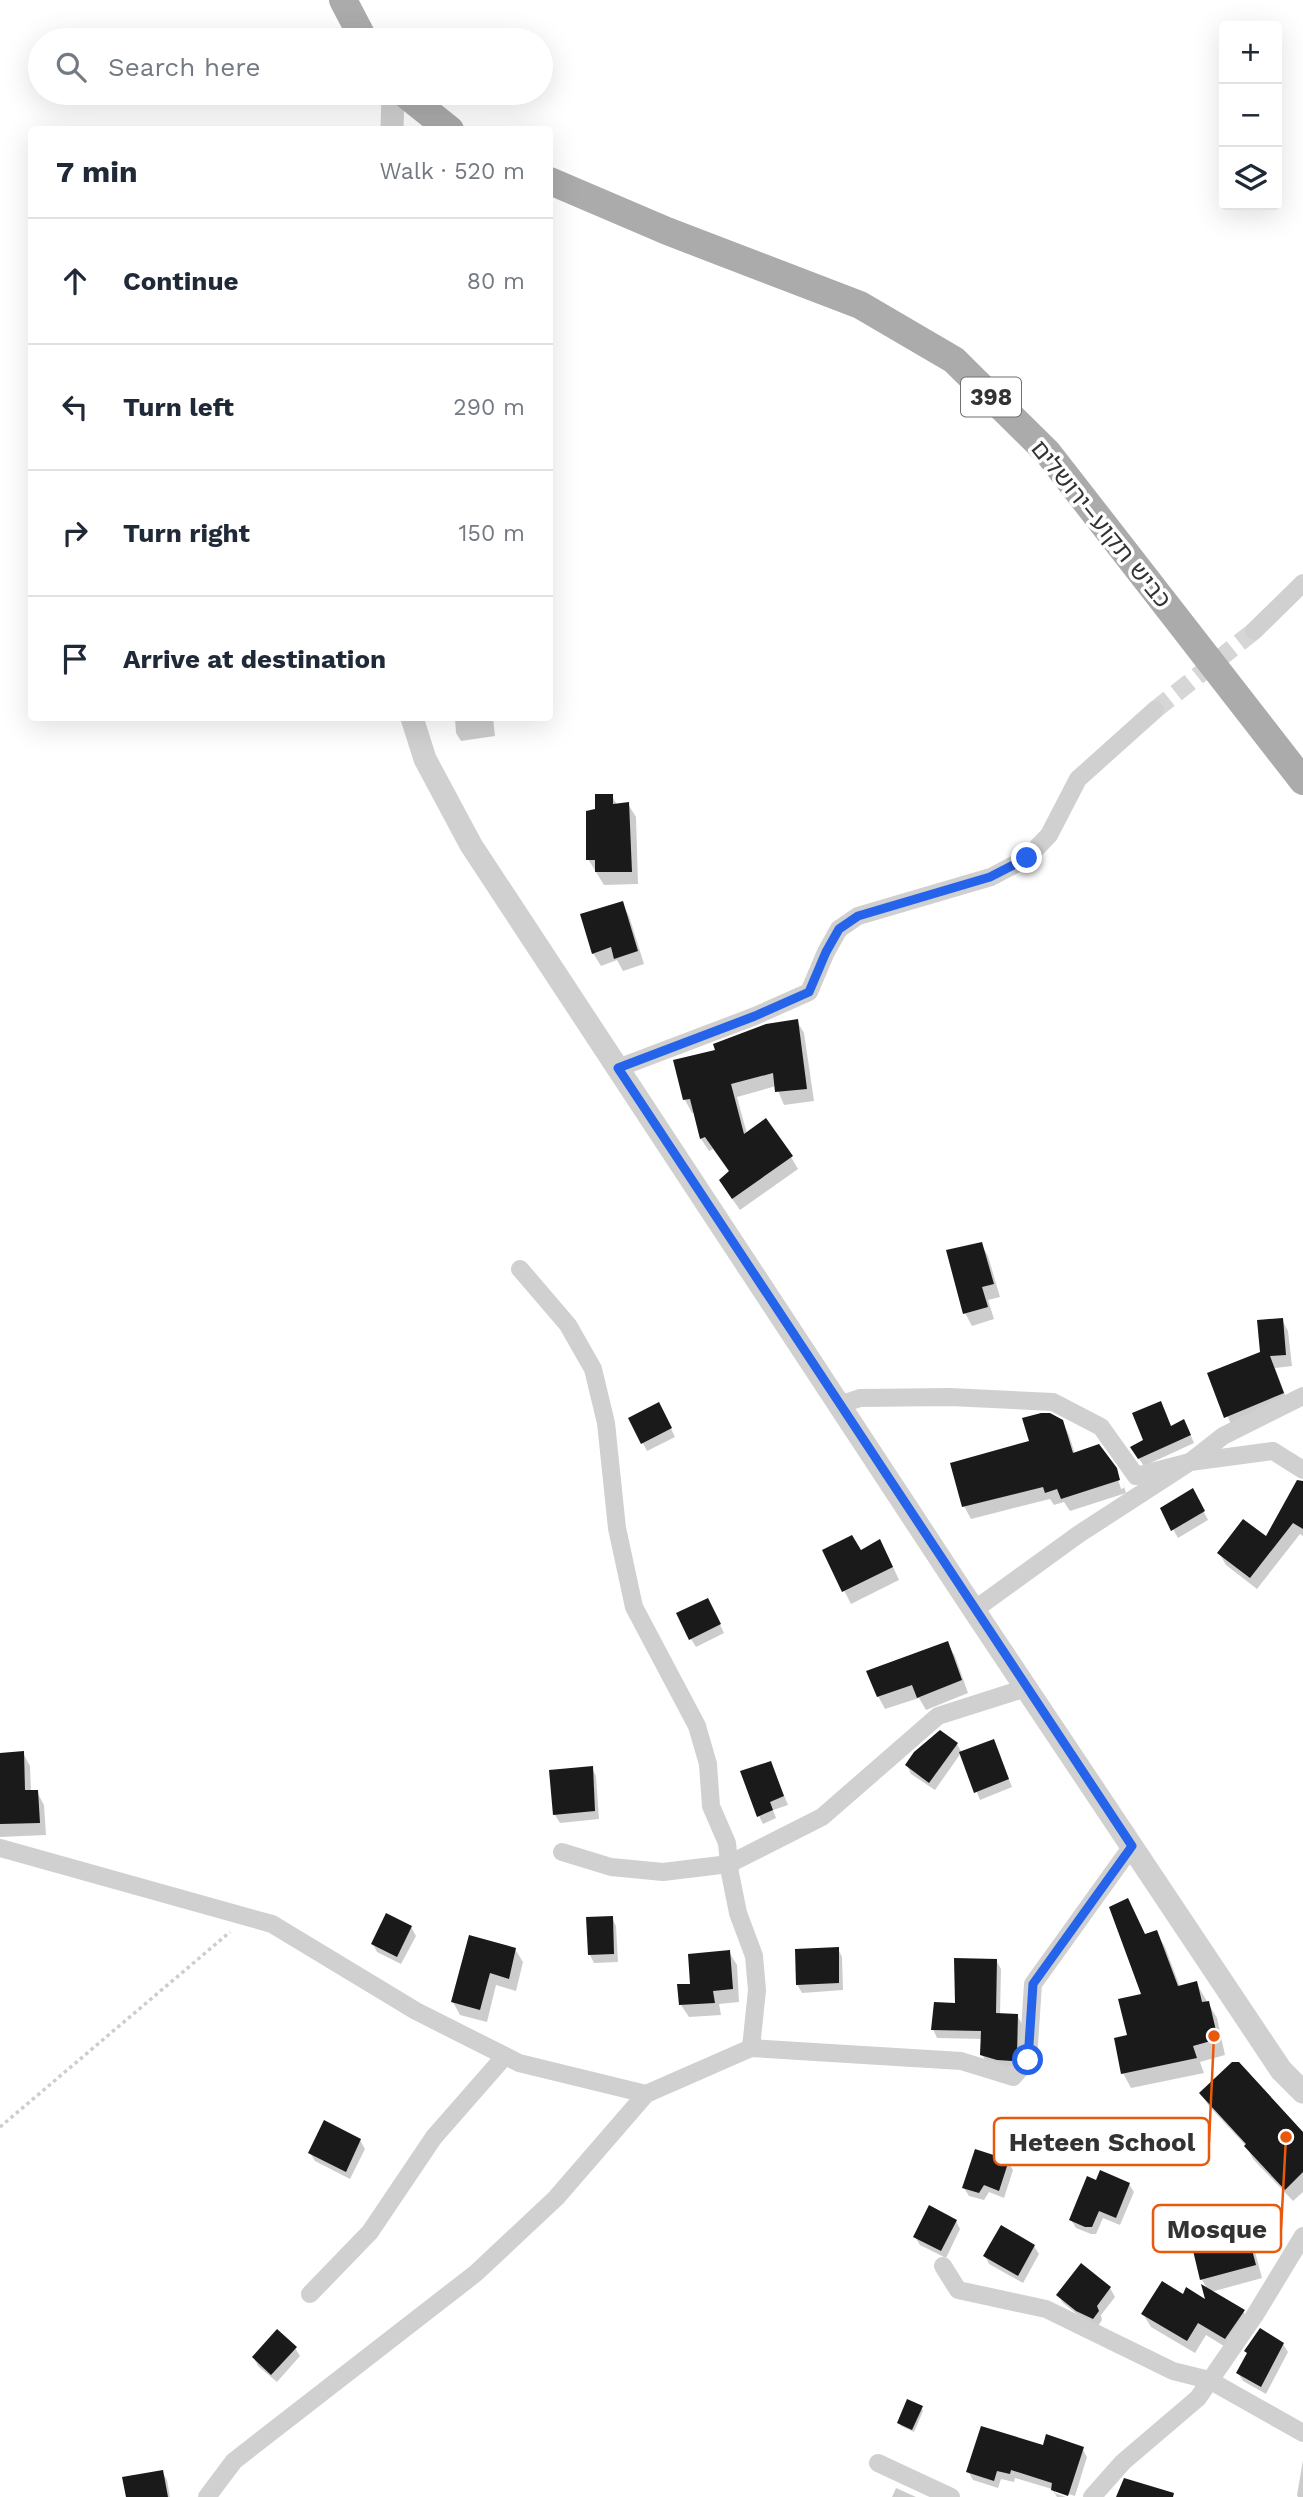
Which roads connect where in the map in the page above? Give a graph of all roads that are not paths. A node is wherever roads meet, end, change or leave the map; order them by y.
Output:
1 (343, 0) edge
2 (358, 28) edge
3 (393, 105) edge
4 (419, 105) edge
5 (392, 126) edge
6 (445, 126) edge
7 (553, 182) edge
8 (1303, 583) edge
9 (1254, 631) tunnel mouth
10 (1155, 709) tunnel mouth
11 (413, 721) edge
12 (1303, 781) edge
13 (618, 1068) junction
14 (520, 1269) dead end
15 (1303, 1396) edge
16 (839, 1405) junction
17 (1190, 1462) junction
18 (1303, 1470) edge
19 (974, 1610) junction
20 (1026, 1688) junction
21 (1132, 1846) junction
22 (0, 1848) edge
23 (562, 1852) dead end
24 (729, 1864) junction
25 (751, 2048) junction
26 (505, 2056) junction
27 (1303, 2092) edge
28 (646, 2094) junction
29 (1303, 2236) edge
30 (943, 2266) dead end
31 (310, 2294) dead end
32 (1209, 2380) junction
33 (1303, 2433) edge
34 (878, 2463) dead end
35 (207, 2497) edge
36 (951, 2497) edge
37 (1092, 2497) edge

1 - 2 main road
3 - 5 street
4 - 6 main road
7 - 12 main road, כביש תקוע–ירושלים / 398
8 - 9 street
10 - 13 street
11 - 13 street
13 - 16 street
14 - 24 street
15 - 17 street
16 - 17 street
16 - 19 street
17 - 18 street
17 - 19 street
19 - 20 street
20 - 21 street
20 - 24 street
21 - 25 street
21 - 27 street
22 - 26 street
23 - 24 street
24 - 25 street
25 - 28 street
26 - 28 street
26 - 31 street
28 - 35 street
29 - 32 street
30 - 32 street
32 - 33 street
32 - 37 street
34 - 36 street

